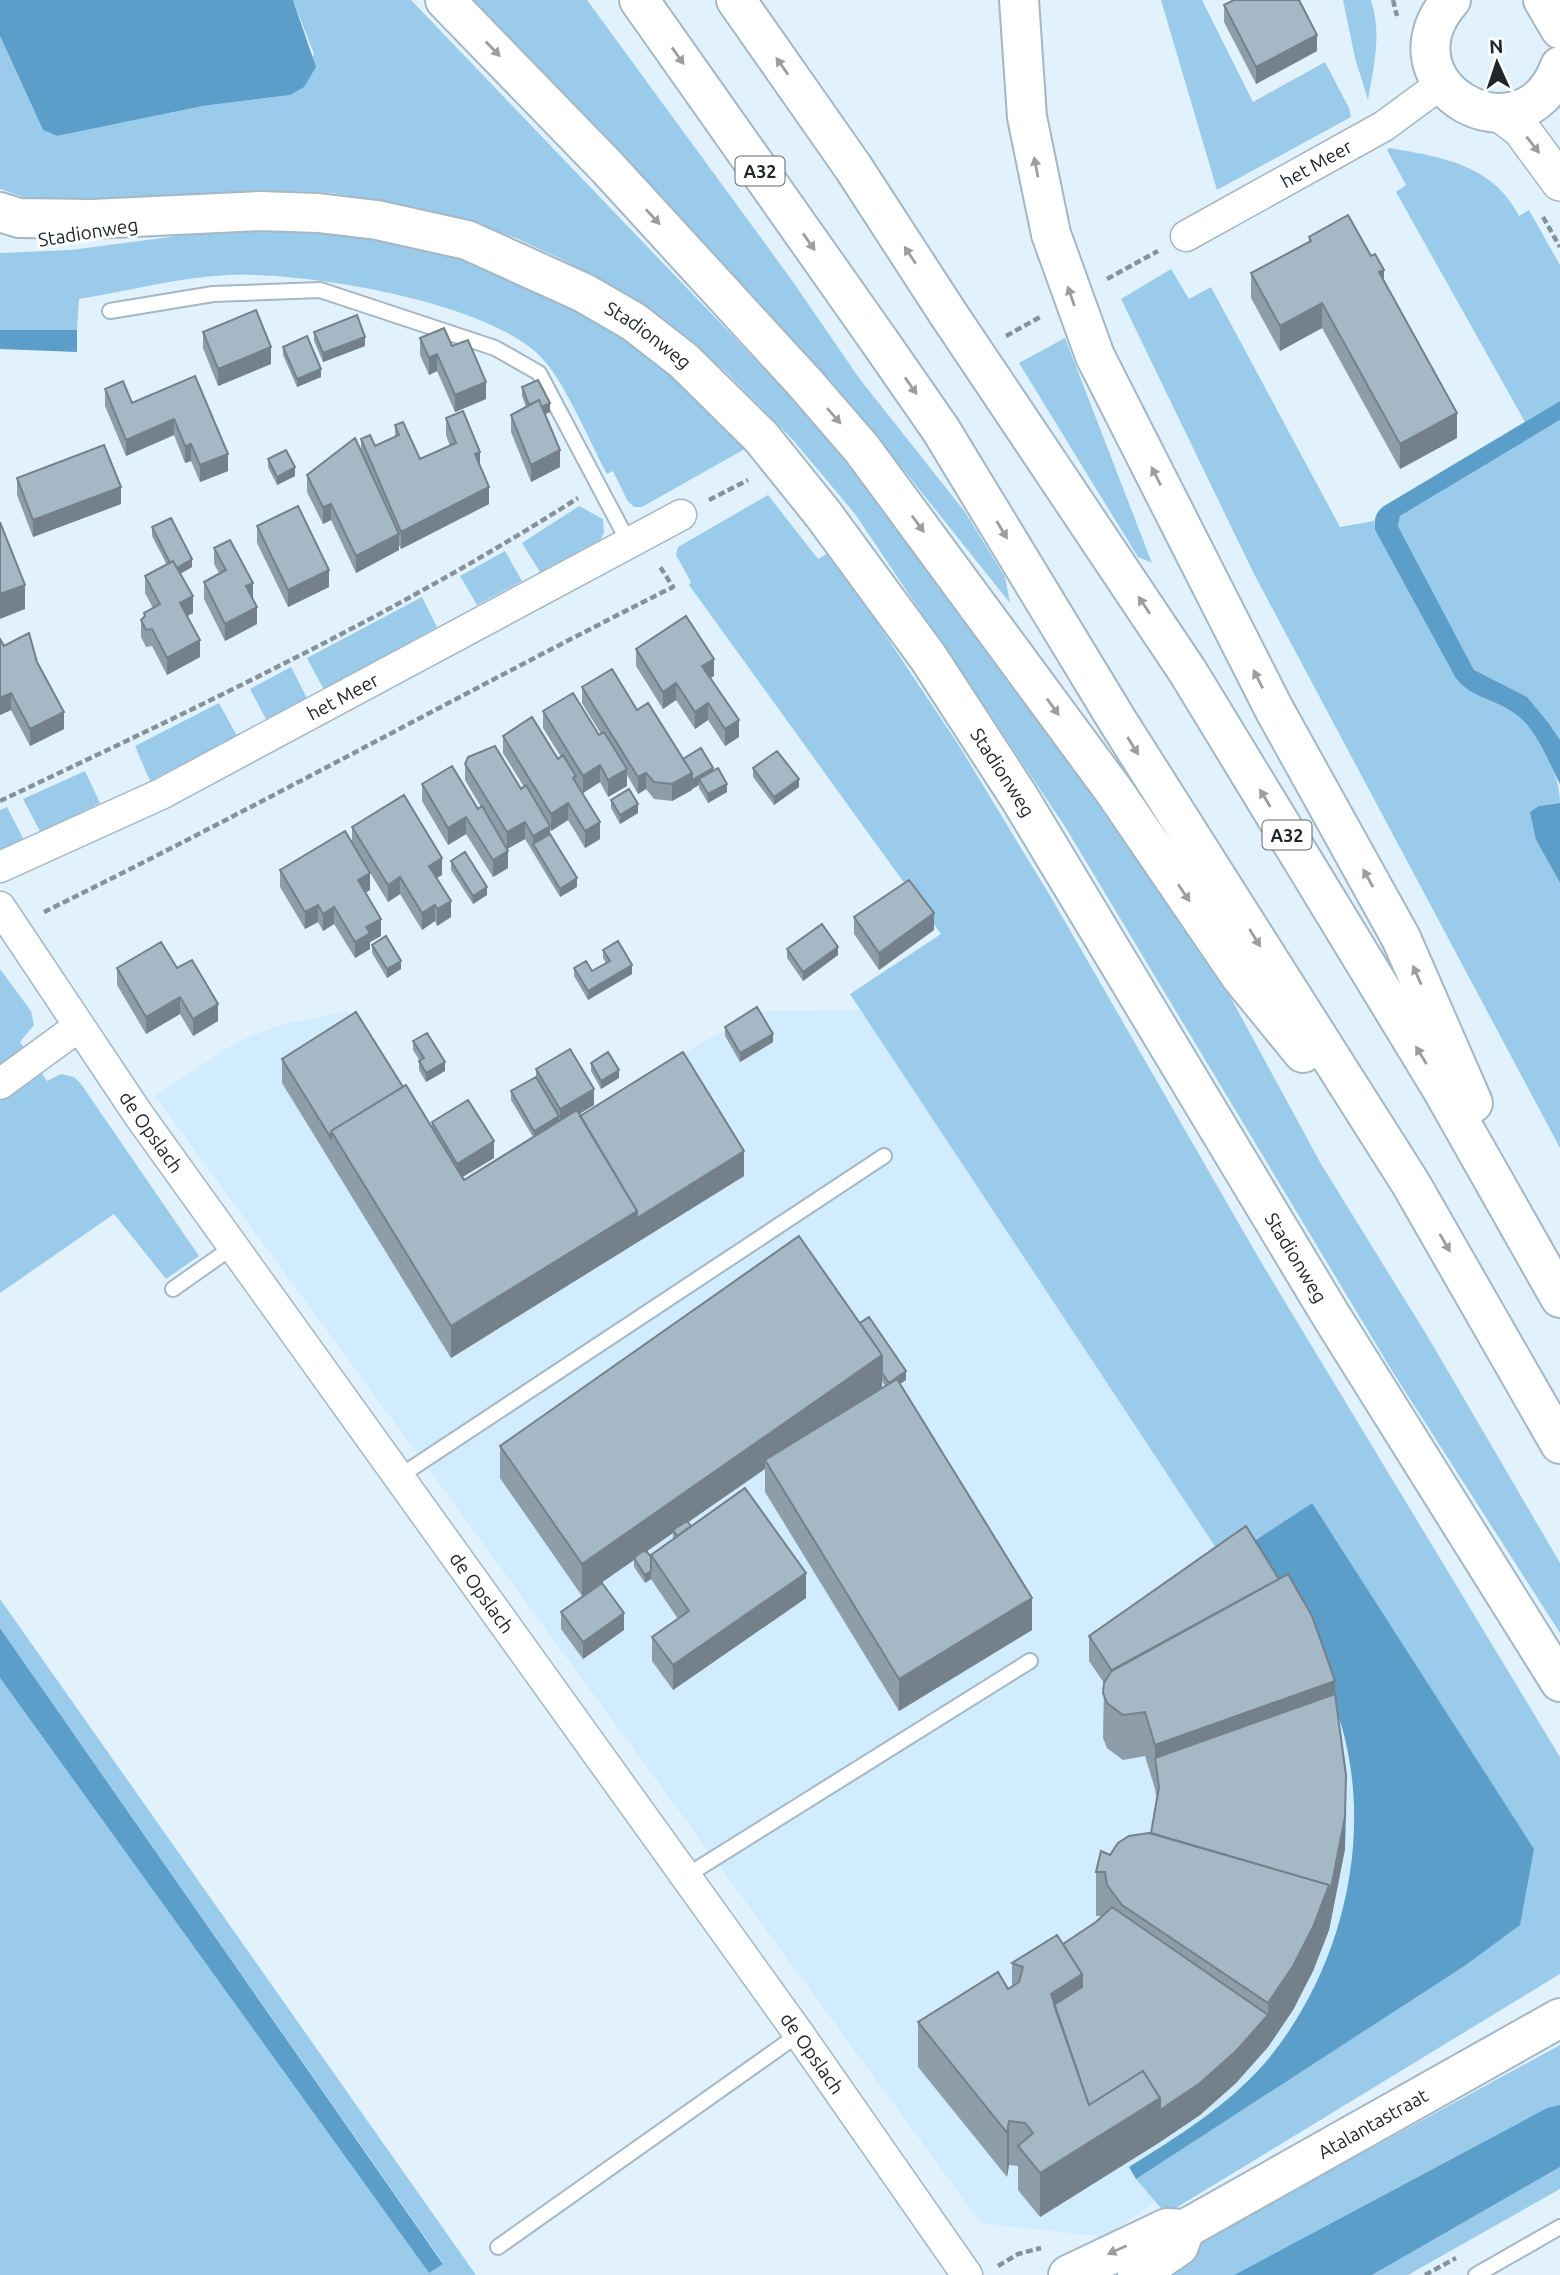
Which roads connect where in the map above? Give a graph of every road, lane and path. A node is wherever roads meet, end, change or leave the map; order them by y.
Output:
1 (445, 0) edge
2 (639, 0) edge
3 (736, 0) edge
4 (1020, 0) edge
5 (1543, 0) edge
6 (1440, 6) edge
7 (1560, 29) edge
8 (1441, 83) junction
9 (1558, 83) edge
10 (1500, 113) junction
11 (1560, 182) edge
12 (0, 212) edge
13 (176, 218) junction
14 (1186, 236) dead end
15 (0, 240) edge
16 (110, 311) dead end
17 (599, 484) junction
18 (681, 515) dead end
19 (636, 541) junction
20 (0, 801) edge
21 (0, 867) edge
22 (6, 917) edge
23 (78, 1027) junction
24 (0, 1084) edge
25 (884, 1156) dead end
26 (1411, 1184) junction
27 (234, 1247) junction
28 (173, 1289) dead end
29 (1556, 1291) edge
30 (1560, 1444) edge
31 (400, 1476) junction
32 (1030, 1661) dead end
33 (1560, 1682) edge
34 (686, 1876) junction
35 (1560, 2018) edge
36 (799, 2034) junction
37 (1560, 2227) edge
38 (1185, 2229) junction
39 (498, 2248) dead end
40 (967, 2275) edge
41 (1068, 2275) edge
42 (1137, 2275) edge
43 (1476, 2275) edge

1 -> 26 main road, A32, bridge
2 -> 26 main road, A32, bridge
29 -> 3 main road, A32, bridge
29 -> 4 main road, A32, bridge
5 - 7 main road
6 - 8 main road
8 - 10 main road
8 - 14 street, het Meer
9 - 10 main road
10 -> 11 street
12 - 13 main road, Stadionweg
13 - 15 main road, Stadionweg
13 - 33 main road, Stadionweg, bridge
16 - 17 lane
17 - 19 lane
17 - 20 path
18 - 19 street, het Meer
19 - 21 street, het Meer
19 - 22 path
22 - 23 street, de Opslach
23 - 24 street
23 - 27 street, de Opslach
25 - 31 lane
26 -> 30 main road, A32
27 - 28 lane
27 - 31 street, de Opslach
31 - 34 street, de Opslach
32 - 34 lane
34 - 36 street, de Opslach
35 - 38 main road, Atalantastraat
36 - 39 lane
36 - 40 street, de Opslach
37 - 43 lane
38 -> 41 main road, Atalantastraat
38 - 42 main road, Atalantastraat

